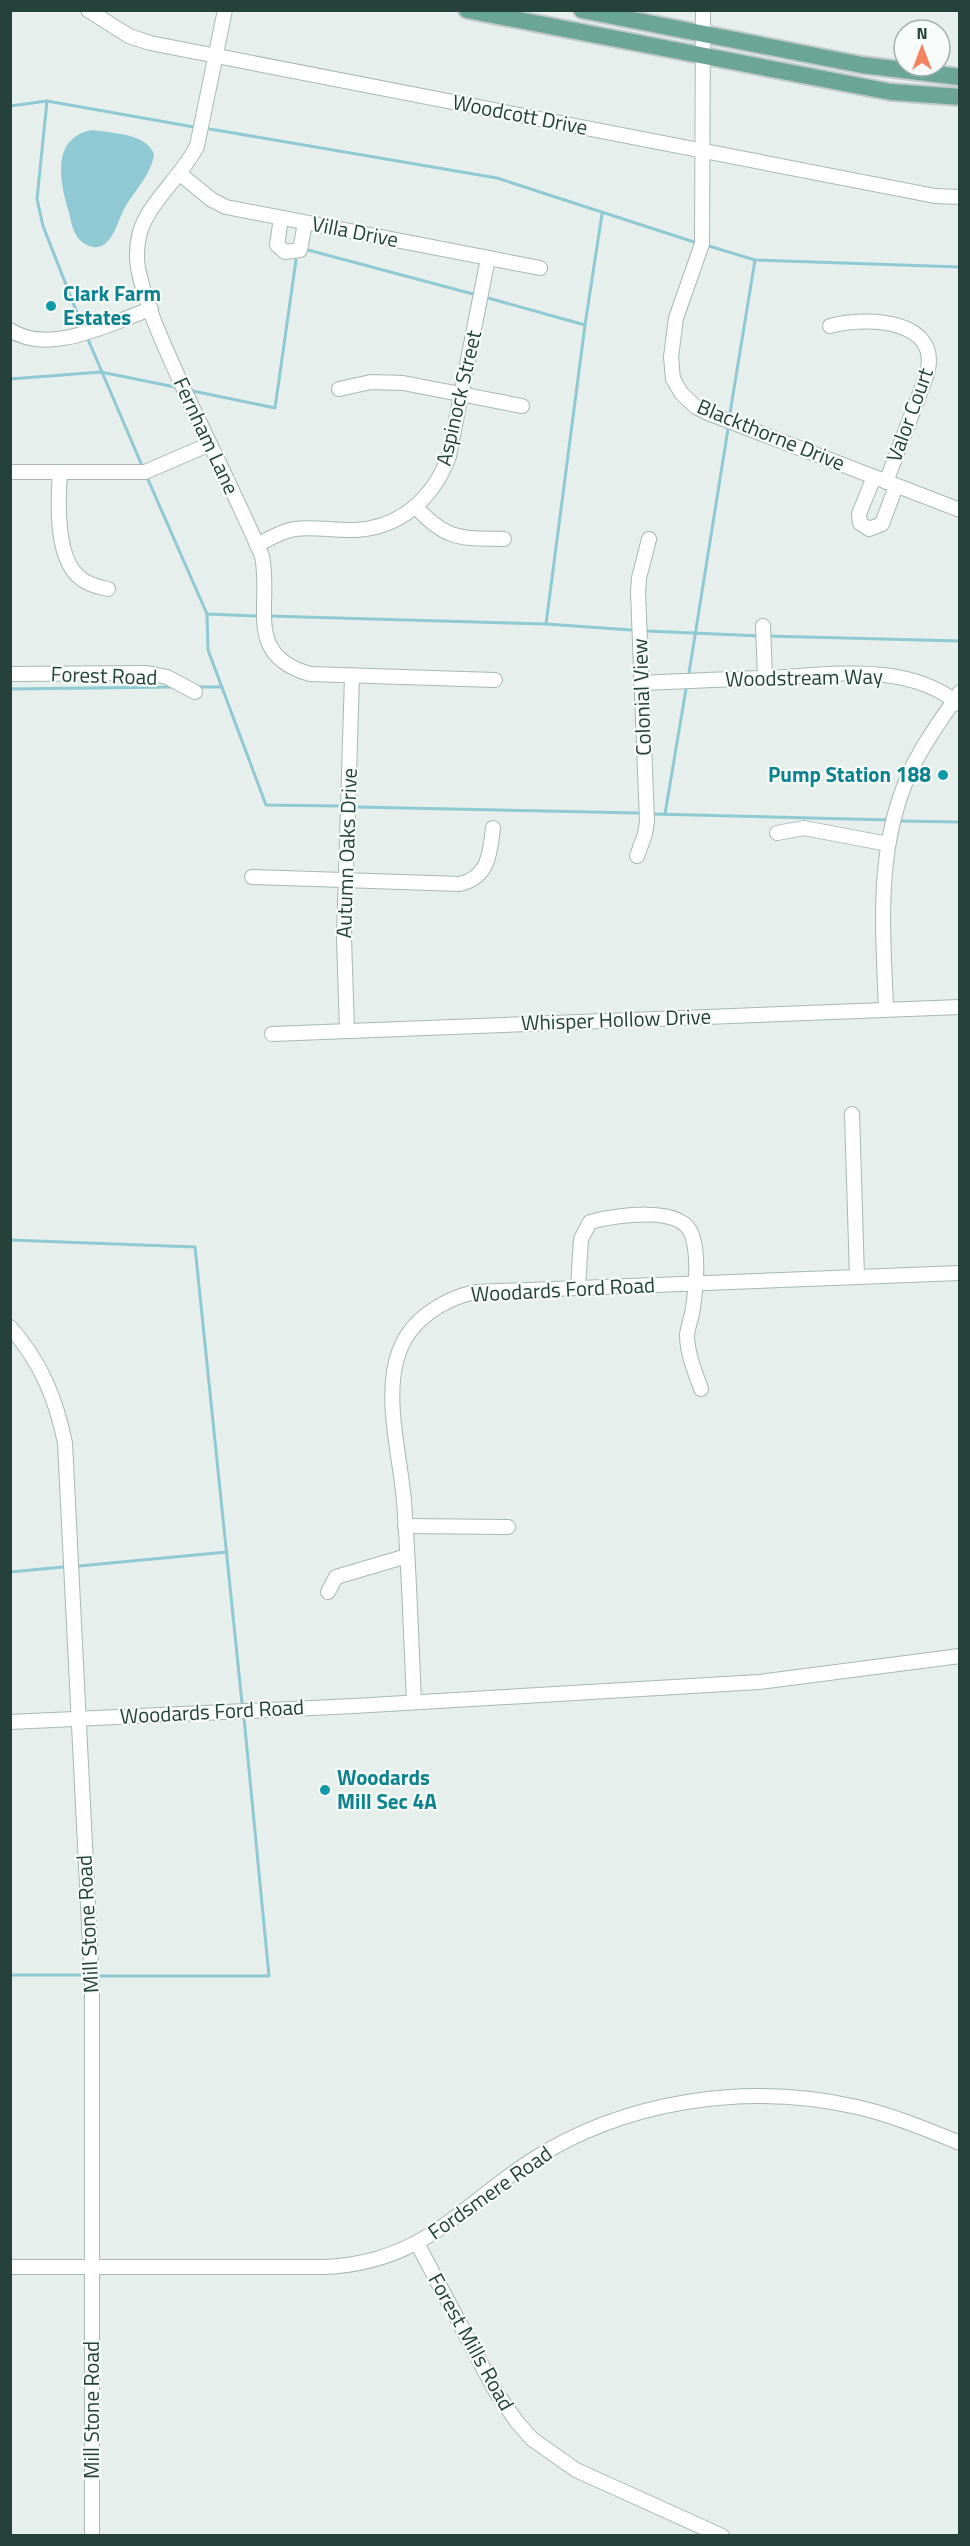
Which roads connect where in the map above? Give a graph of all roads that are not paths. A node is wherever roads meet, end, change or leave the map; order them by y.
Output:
1 (88, 10) edge
2 (225, 10) edge
3 (467, 10) edge
4 (582, 10) edge
5 (703, 10) edge
6 (703, 34) junction
7 (216, 56) junction
8 (703, 56) junction
9 (960, 77) edge
10 (960, 97) edge
11 (702, 151) junction
12 (180, 174) junction
13 (960, 197) edge
14 (281, 218) junction
15 (306, 223) junction
16 (488, 258) junction
17 (540, 268) dead end
18 (151, 309) junction
19 (830, 326) dead end
20 (10, 330) edge
21 (339, 389) dead end
22 (462, 394) junction
23 (522, 406) dead end
24 (210, 444) junction
25 (10, 472) edge
26 (60, 472) junction
27 (885, 481) junction
28 (416, 507) junction
29 (960, 510) edge
30 (504, 539) dead end
31 (649, 539) dead end
32 (257, 545) junction
33 (108, 589) dead end
34 (764, 626) dead end
35 (10, 674) edge
36 (352, 676) junction
37 (765, 678) junction
38 (495, 680) dead end
39 (641, 683) junction
40 (195, 692) dead end
41 (958, 699) edge
42 (493, 828) dead end
43 (777, 834) dead end
44 (888, 844) junction
45 (637, 856) dead end
46 (252, 877) dead end
47 (346, 880) junction
48 (960, 1007) edge
49 (886, 1009) junction
50 (347, 1030) junction
51 (272, 1034) dead end
52 (852, 1114) dead end
53 (960, 1273) edge
54 (857, 1277) junction
55 (695, 1284) junction
56 (578, 1288) junction
57 (10, 1327) edge
58 (701, 1389) dead end
59 (405, 1526) junction
60 (508, 1527) dead end
61 (406, 1556) junction
62 (328, 1592) dead end
63 (960, 1656) edge
64 (414, 1702) junction
65 (79, 1718) junction
66 (10, 1722) edge
67 (960, 2143) edge
68 (417, 2243) junction
69 (91, 2266) junction
70 (10, 2267) edge
71 (92, 2535) edge
72 (722, 2535) edge

1 - 7 street, Woodcott Drive
2 - 7 street, Fernham Lane
3 - 8 main road
4 - 6 main road
5 - 6 street, Blackthorne Drive
6 - 8 street, Blackthorne Drive
6 - 9 main road
7 - 11 street, Woodcott Drive
7 - 12 street, Fernham Lane
8 - 10 main road
8 - 11 street, Blackthorne Drive
11 - 13 street, Woodcott Drive
11 - 27 street, Blackthorne Drive
12 - 14 street, Villa Drive
12 - 18 street, Fernham Lane
14 - 15 street, Villa Drive
14 - 15 street
15 - 16 street, Villa Drive
16 - 17 street, Villa Drive
16 - 22 street, Aspinock Street
18 - 20 street
18 - 24 street, Fernham Lane
19 - 27 street, Valor Court
21 - 22 street
22 - 23 street
22 - 28 street, Aspinock Street
24 - 26 street
24 - 32 street, Fernham Lane
25 - 26 street
26 - 33 street
27 - 29 street, Blackthorne Drive
28 - 30 street
28 - 32 street, Aspinock Street
31 - 39 street, Colonial View
32 - 36 street, Fernham Lane
34 - 37 street
35 - 40 street, Forest Road
36 - 38 street, Fernham Lane
36 - 47 street, Autumn Oaks Drive
37 - 39 street, Woodstream Way
37 - 41 street, Woodstream Way
39 - 45 street, Colonial View
41 - 44 street
42 - 47 street
43 - 44 street
44 - 49 street
46 - 47 street
47 - 50 street, Autumn Oaks Drive
48 - 49 street, Whisper Hollow Drive
49 - 50 street, Whisper Hollow Drive
50 - 51 street, Whisper Hollow Drive
52 - 54 street
53 - 54 street, Woodards Ford Road
54 - 55 street, Woodards Ford Road
55 - 56 street, Woodards Ford Road
55 - 56 street
55 - 58 street
56 - 59 street, Woodards Ford Road
57 - 65 street, Mill Stone Road
59 - 60 street
59 - 61 street, Woodards Ford Road
61 - 62 street
61 - 64 street, Woodards Ford Road
63 - 64 street, Woodards Ford Road
64 - 65 street, Woodards Ford Road
65 - 66 street, Woodards Ford Road
65 - 69 street, Mill Stone Road
67 - 68 street, Fordsmere Road
68 - 69 street, Fordsmere Road
68 - 72 street, Forest Mills Road
69 - 70 street, Fordsmere Road
69 - 71 street, Mill Stone Road

